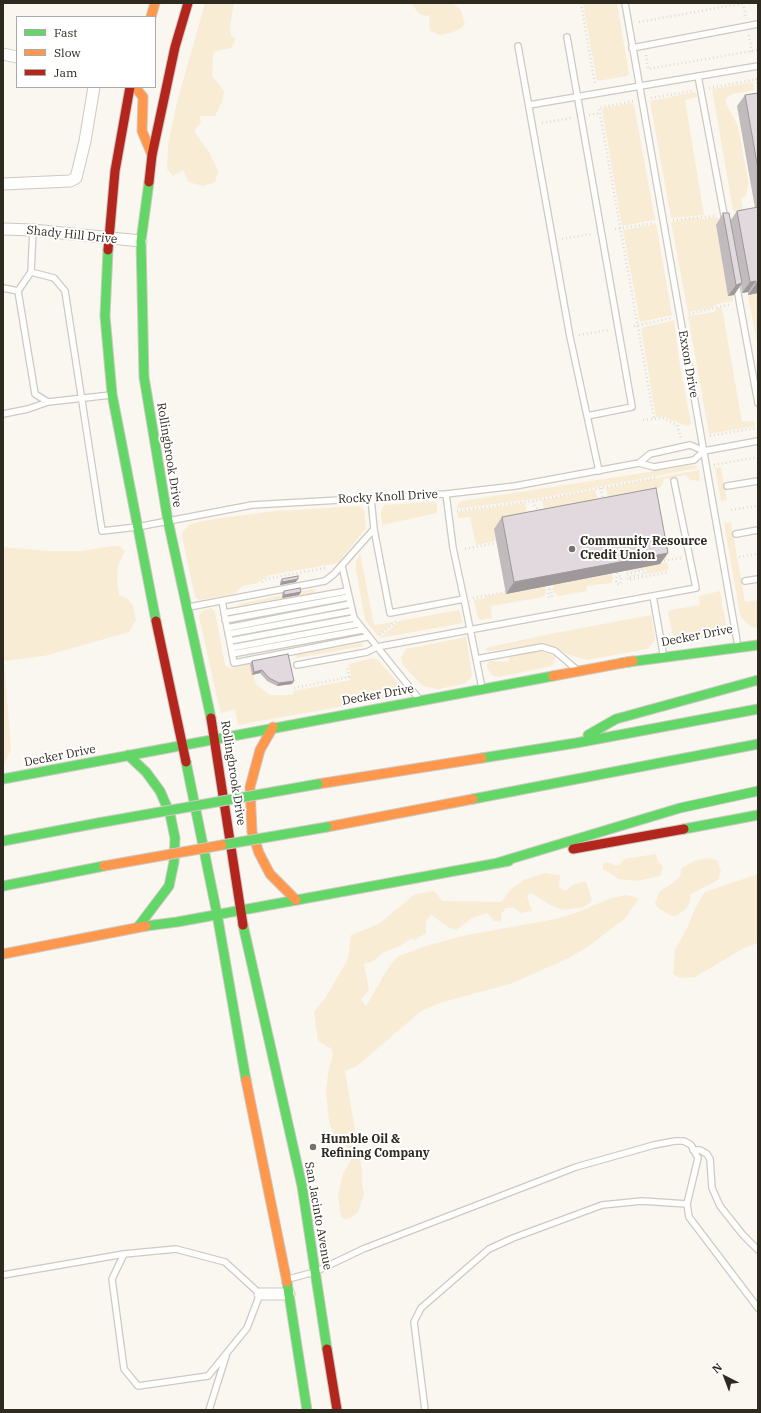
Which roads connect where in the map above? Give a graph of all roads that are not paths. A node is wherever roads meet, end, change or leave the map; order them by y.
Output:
1 (155, 3) edge
2 (188, 3) edge
3 (625, 3) edge
4 (151, 16) edge
5 (758, 24) edge
6 (567, 37) dead end
7 (518, 46) dead end
8 (632, 48) junction
9 (3, 54) edge
10 (16, 57) edge
11 (758, 66) edge
12 (698, 76) junction
13 (638, 87) junction
14 (94, 88) edge
15 (130, 88) edge
16 (136, 88) edge
17 (577, 97) junction
18 (529, 105) junction
19 (152, 155) junction
20 (3, 184) edge
21 (726, 226) edge
22 (3, 229) edge
23 (34, 230) junction
24 (108, 239) junction
25 (141, 242) junction
26 (31, 272) junction
27 (735, 276) edge
28 (3, 288) edge
29 (18, 291) junction
30 (112, 394) junction
31 (81, 399) junction
32 (48, 402) junction
33 (758, 403) edge
34 (3, 414) edge
35 (587, 416) junction
36 (758, 441) edge
37 (704, 451) junction
38 (639, 463) junction
39 (599, 471) junction
40 (758, 481) edge
41 (674, 482) dead end
42 (727, 486) dead end
43 (446, 494) junction
44 (371, 498) junction
45 (168, 521) junction
46 (137, 528) junction
47 (374, 529) junction
48 (758, 530) edge
49 (736, 534) dead end
50 (342, 566) junction
51 (758, 579) edge
52 (745, 581) dead end
53 (347, 590) junction
54 (653, 596) junction
55 (349, 597) junction
56 (464, 599) junction
57 (222, 601) junction
58 (350, 604) junction
59 (189, 608) junction
60 (352, 611) junction
61 (224, 613) junction
62 (354, 618) junction
63 (225, 620) junction
64 (358, 624) junction
65 (362, 630) junction
66 (471, 630) junction
67 (228, 631) junction
68 (367, 637) junction
69 (758, 637) edge
70 (737, 641) junction
71 (230, 642) junction
72 (758, 645) edge
73 (377, 647) junction
74 (232, 651) junction
75 (664, 655) junction
76 (476, 659) junction
77 (621, 663) junction
78 (297, 665) dead end
79 (577, 671) junction
80 (758, 680) edge
81 (482, 688) junction
82 (420, 700) junction
83 (758, 709) edge
84 (273, 727) junction
85 (216, 738) junction
86 (576, 743) junction
87 (182, 744) junction
88 (758, 744) edge
89 (128, 755) junction
90 (3, 779) edge
91 (758, 791) edge
92 (758, 815) edge
93 (3, 841) edge
94 (497, 863) junction
95 (3, 886) edge
96 (296, 900) junction
97 (240, 910) junction
98 (217, 914) junction
99 (138, 927) junction
100 (3, 954) edge
101 (694, 1150) junction
102 (687, 1204) junction
103 (758, 1250) edge
104 (124, 1254) junction
105 (315, 1272) junction
106 (3, 1275) edge
107 (286, 1279) junction
108 (260, 1294) junction
109 (289, 1294) junction
110 (758, 1308) edge
111 (227, 1352) junction
112 (209, 1410) edge
113 (307, 1410) edge
114 (337, 1410) edge
115 (426, 1410) edge

1 - 4 main road
2 - 19 main road, Rollingbrook Drive
3 - 8 lane, Exxon Drive
5 - 8 lane
6 - 17 lane
7 - 18 lane
8 - 13 lane, Exxon Drive
9 - 10 street
11 - 12 lane
12 - 13 lane
12 - 21 lane
13 - 17 lane
13 - 37 lane, Exxon Drive
14 - 20 street
15 - 24 main road
16 - 19 main road
17 - 18 lane
17 - 35 lane
18 - 35 lane
19 - 25 main road, Rollingbrook Drive
22 - 23 street, Shady Hill Drive
23 - 24 street, Shady Hill Drive
23 - 26 lane
24 - 25 street, Shady Hill Drive
24 - 30 main road
25 - 45 main road, Rollingbrook Drive
26 - 29 lane
26 - 31 lane
27 - 33 lane
28 - 29 lane
29 - 32 lane
30 - 31 lane
30 - 46 main road
31 - 32 lane
31 - 46 lane, Rocky Knoll Drive
32 - 34 lane
35 - 39 lane
36 - 37 lane
37 - 38 lane, Rocky Knoll Drive
37 - 38 lane, Rocky Knoll Drive
37 - 70 lane, Exxon Drive
38 - 39 lane, Rocky Knoll Drive
39 - 43 lane, Rocky Knoll Drive
40 - 42 lane
41 - 54 lane
43 - 44 lane, Rocky Knoll Drive
43 - 56 lane
44 - 45 lane, Rocky Knoll Drive
44 - 47 lane
45 - 46 lane, Rocky Knoll Drive
45 - 59 main road, Rollingbrook Drive
46 - 87 main road
47 - 50 lane
47 - 56 lane
48 - 49 lane
50 - 53 lane
50 - 57 lane
51 - 52 lane
53 - 55 lane
53 - 61 lane
54 - 66 lane
54 - 75 lane
55 - 58 lane
55 - 63 lane
56 - 66 lane
57 - 59 lane
57 - 61 lane
58 - 60 lane
58 - 67 lane
59 - 85 main road, Rollingbrook Drive
60 - 62 lane
60 - 67 lane
61 - 63 lane
62 - 64 lane
62 - 71 lane
63 - 67 lane
64 - 65 lane
64 - 74 lane
65 - 68 lane
65 - 74 lane
66 - 73 lane
66 - 76 lane
67 - 71 lane
68 - 73 lane
68 - 74 lane
69 - 70 main road, Decker Drive
70 - 75 main road, Decker Drive
71 - 74 lane
72 - 77 main road
73 - 78 lane
73 - 82 lane
75 - 77 main road, Decker Drive
76 - 79 lane
76 - 81 lane
77 - 79 main road, Decker Drive
79 - 81 main road, Decker Drive
80 - 86 main road
81 - 82 main road, Decker Drive
82 - 84 main road, Decker Drive
83 - 86 main road
84 - 85 main road, Decker Drive
84 - 96 main road
85 - 87 main road, Decker Drive
85 - 97 main road, Rollingbrook Drive
86 - 93 main road, bridge
87 - 89 main road, Decker Drive
87 - 98 main road
88 - 95 main road, bridge
89 - 90 main road, Decker Drive
89 - 99 main road
91 - 94 main road
92 - 94 main road
94 - 96 main road
96 - 97 main road
97 - 98 main road
97 - 105 main road, San Jacinto Avenue
98 - 99 main road
98 - 107 main road
99 - 100 main road
101 - 102 lane
101 - 103 lane
101 - 105 lane
102 - 110 lane
102 - 115 lane
104 - 106 lane
104 - 108 lane
104 - 111 lane
105 - 107 lane
105 - 114 main road, San Jacinto Avenue
107 - 109 main road
108 - 109 street
108 - 111 lane
109 - 113 main road
111 - 112 lane

